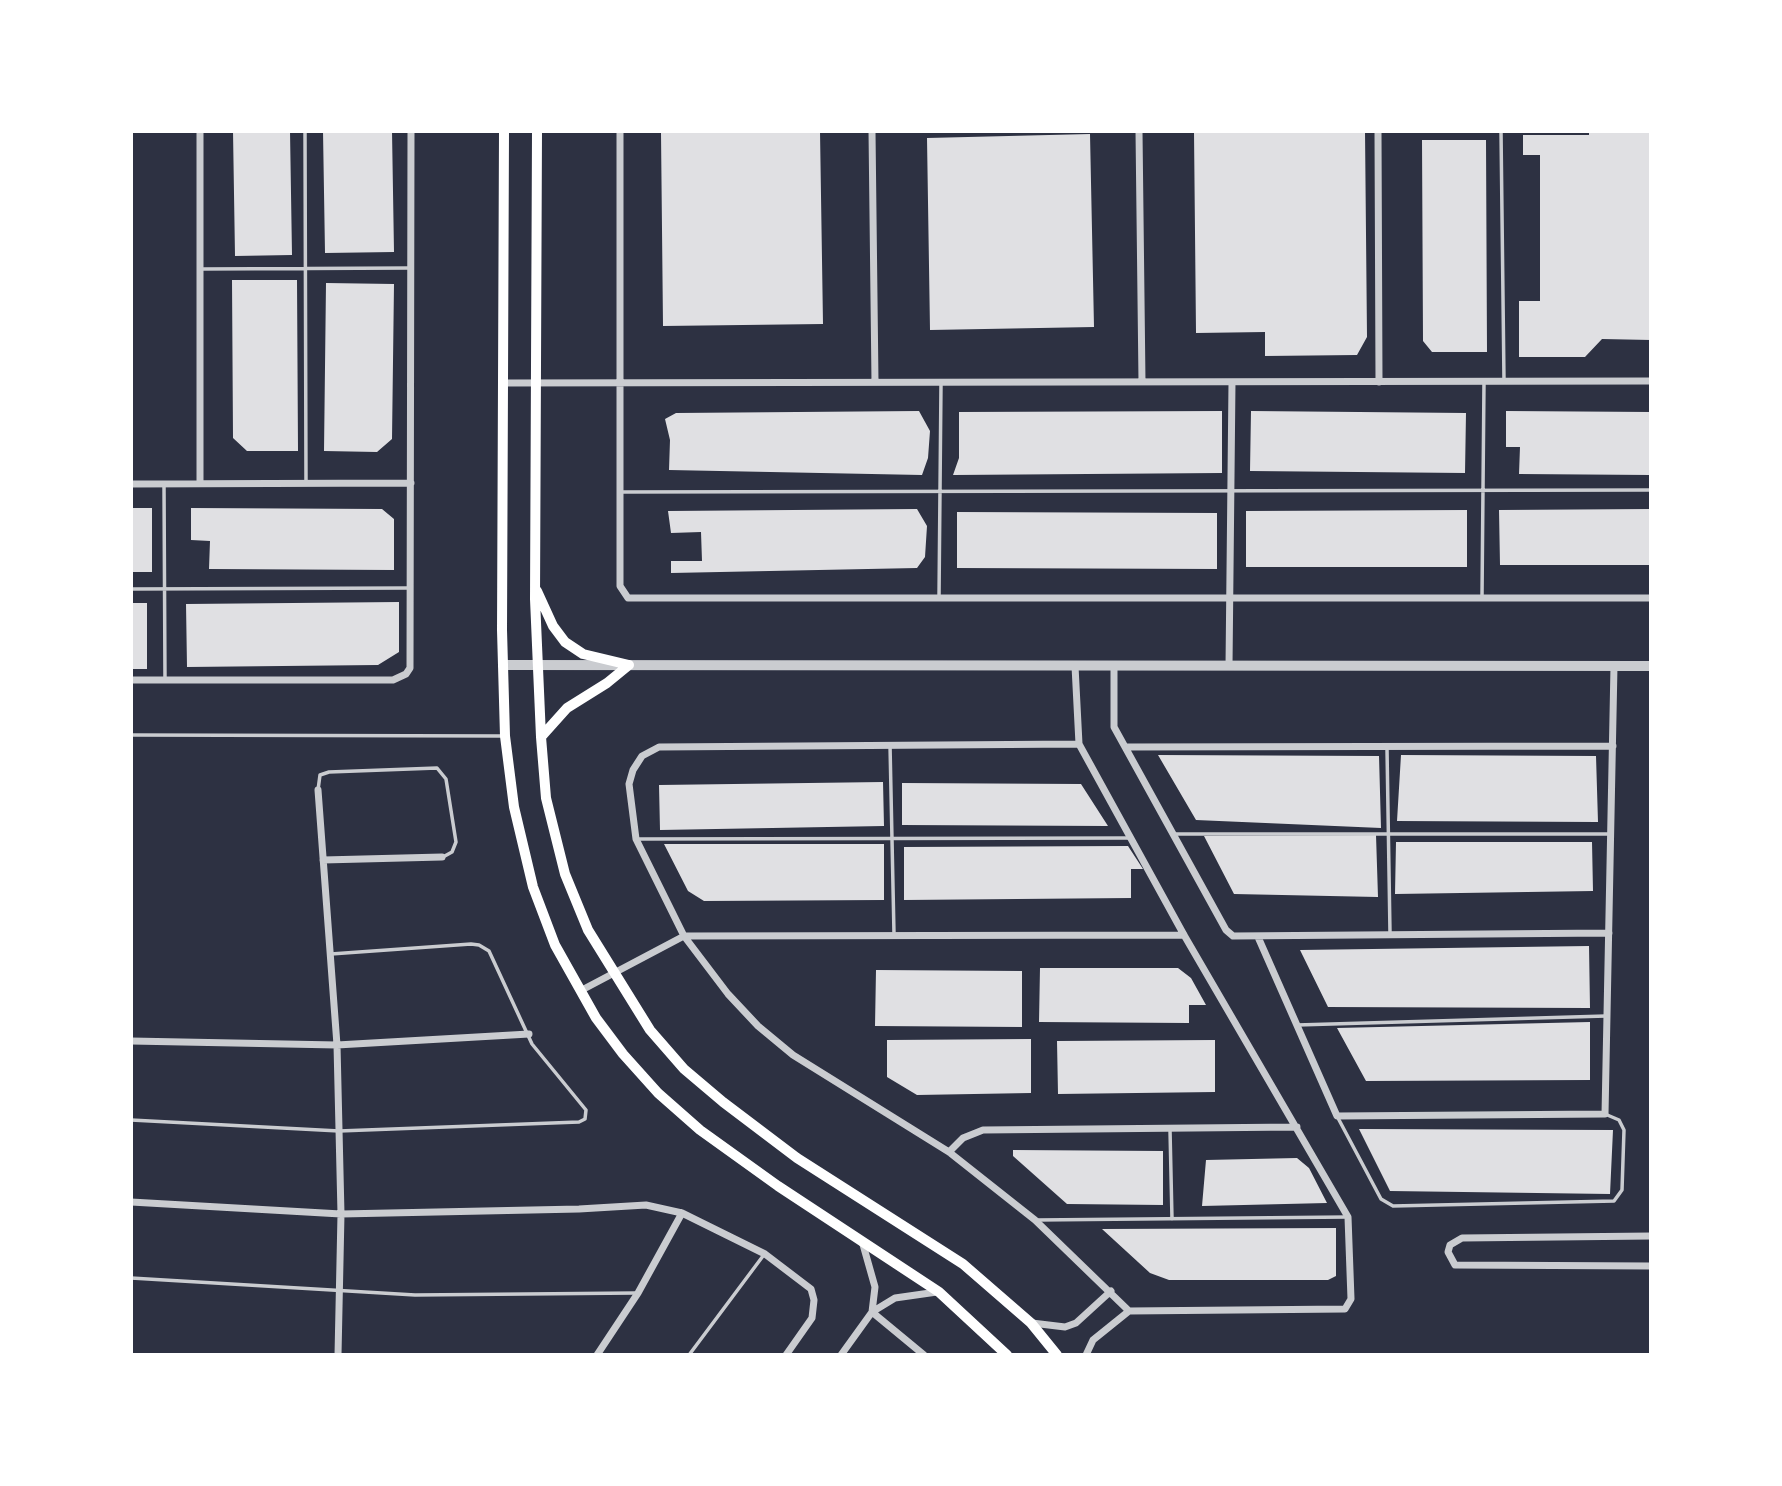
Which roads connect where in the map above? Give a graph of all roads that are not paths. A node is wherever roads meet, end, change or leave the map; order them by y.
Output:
1 (200, 131) edge
2 (305, 131) edge
3 (411, 131) edge
4 (504, 131) edge
5 (537, 131) edge
6 (620, 131) edge
7 (872, 131) edge
8 (1139, 131) edge
9 (1378, 131) edge
10 (1500, 131) edge
11 (306, 268) junction
12 (411, 268) junction
13 (200, 269) junction
14 (1504, 381) junction
15 (1651, 381) edge
16 (620, 382) junction
17 (875, 382) junction
18 (941, 382) junction
19 (1142, 382) junction
20 (1232, 382) junction
21 (1379, 382) junction
22 (1484, 382) junction
23 (505, 383) junction
24 (538, 383) junction
25 (306, 483) junction
26 (411, 483) junction
27 (131, 484) edge
28 (164, 484) junction
29 (200, 484) junction
30 (1651, 490) edge
31 (939, 491) junction
32 (1231, 491) junction
33 (1481, 491) junction
34 (620, 492) junction
35 (536, 587) junction
36 (412, 588) junction
37 (131, 589) edge
38 (164, 589) junction
39 (1482, 598) junction
40 (1651, 598) edge
41 (939, 599) junction
42 (1230, 599) junction
43 (503, 665) junction
44 (537, 665) junction
45 (629, 665) junction
46 (1075, 666) junction
47 (1114, 666) junction
48 (1229, 666) junction
49 (1614, 666) junction
50 (1651, 666) edge
51 (131, 680) edge
52 (164, 680) junction
53 (131, 734) edge
54 (505, 736) junction
55 (541, 737) junction
56 (1079, 744) junction
57 (890, 745) junction
58 (1387, 745) junction
59 (1613, 746) junction
60 (1126, 747) junction
61 (318, 790) joint
62 (1174, 834) junction
63 (1388, 834) junction
64 (1611, 834) junction
65 (892, 838) junction
66 (1133, 838) junction
67 (636, 839) junction
68 (442, 857) joint
69 (323, 860) junction
70 (1609, 933) junction
71 (1184, 934) junction
72 (1390, 935) junction
73 (684, 936) junction
74 (894, 936) junction
75 (1258, 937) junction
76 (331, 954) junction
77 (612, 974) junction
78 (580, 991) junction
79 (1607, 1016) junction
80 (1297, 1025) junction
81 (529, 1034) junction
82 (131, 1041) edge
83 (337, 1045) junction
84 (1605, 1114) junction
85 (1337, 1116) junction
86 (131, 1120) edge
87 (1297, 1127) junction
88 (1170, 1129) junction
89 (339, 1131) junction
90 (949, 1152) junction
91 (131, 1202) edge
92 (682, 1213) junction
93 (341, 1214) junction
94 (1348, 1217) junction
95 (1172, 1219) junction
96 (1035, 1220) junction
97 (1651, 1236) edge
98 (862, 1240) junction
99 (765, 1254) junction
100 (1651, 1266) edge
101 (131, 1278) edge
102 (337, 1291) junction
103 (1111, 1291) junction
104 (939, 1292) junction
105 (638, 1293) junction
106 (1129, 1311) junction
107 (872, 1312) junction
108 (1031, 1323) junction
109 (338, 1355) edge
110 (597, 1355) edge
111 (689, 1355) edge
112 (786, 1355) edge
113 (841, 1355) edge
114 (924, 1355) edge
115 (1007, 1355) edge
116 (1057, 1355) edge
117 (1086, 1355) edge

1 - 13 street
2 - 11 lane
3 - 12 street
4 - 23 main road
5 - 24 main road
6 - 16 street
7 - 17 street
8 - 19 street
9 - 21 street
10 - 14 lane
11 - 12 lane
11 - 13 lane
11 - 25 lane
12 - 26 street
13 - 29 street
14 - 15 street
14 - 22 street
16 - 17 street
16 - 24 street
16 - 34 street
17 - 18 street
18 - 19 street
18 - 31 lane
19 - 20 street
20 - 21 street
20 - 32 street
21 - 22 street
22 - 33 lane
23 - 24 street
23 - 43 main road
24 - 35 main road
25 - 26 street
25 - 29 street
26 - 36 street
27 - 28 street
28 - 29 street
28 - 38 lane
30 - 33 lane
31 - 32 lane
31 - 34 lane
31 - 41 lane
32 - 33 lane
32 - 42 street
33 - 39 lane
34 - 41 street
35 - 44 main road
35 - 45 main road
36 - 38 lane
36 - 52 street
37 - 38 lane
38 - 52 lane
39 - 40 street
39 - 42 street
41 - 42 street
42 - 48 street
43 - 44 street
43 - 54 main road
44 - 45 street
44 - 55 main road
45 - 46 street
45 - 55 main road
46 - 47 street
46 - 56 street
47 - 48 street
47 - 60 street
48 - 49 street
49 - 50 street
49 - 59 street
51 - 52 street
53 - 54 lane
54 - 78 main road
55 - 77 main road
56 - 57 street
56 - 66 street
57 - 65 lane
57 - 67 street
58 - 59 street
58 - 60 street
58 - 63 lane
59 - 64 street
60 - 62 street
61 - 68 lane
61 - 69 street
62 - 63 lane
62 - 75 street
63 - 64 lane
63 - 72 lane
64 - 70 street
65 - 66 lane
65 - 67 lane
65 - 74 lane
66 - 71 street
67 - 73 street
68 - 69 street
69 - 76 street
70 - 72 street
70 - 79 street
71 - 74 street
71 - 87 street
72 - 75 street
73 - 74 street
73 - 77 street
73 - 90 street
75 - 80 street
76 - 81 lane
76 - 83 street
77 - 78 street
77 - 108 main road
78 - 98 main road
79 - 80 lane
79 - 84 street
80 - 85 street
81 - 83 street
81 - 89 lane
82 - 83 street
83 - 89 street
84 - 85 street
84 - 85 lane
86 - 89 lane
87 - 88 street
87 - 94 street
88 - 90 street
88 - 95 lane
89 - 93 street
90 - 96 street
91 - 93 street
92 - 93 street
92 - 99 street
92 - 105 street
93 - 102 street
94 - 95 lane
94 - 106 street
95 - 96 lane
96 - 103 street
97 - 100 street
98 - 104 main road
98 - 107 street
99 - 111 lane
99 - 112 street
101 - 102 lane
102 - 105 lane
102 - 109 street
103 - 106 street
103 - 108 street
104 - 107 street
104 - 115 main road
105 - 110 street
106 - 117 street
107 - 113 street
107 - 114 street
108 - 116 main road

